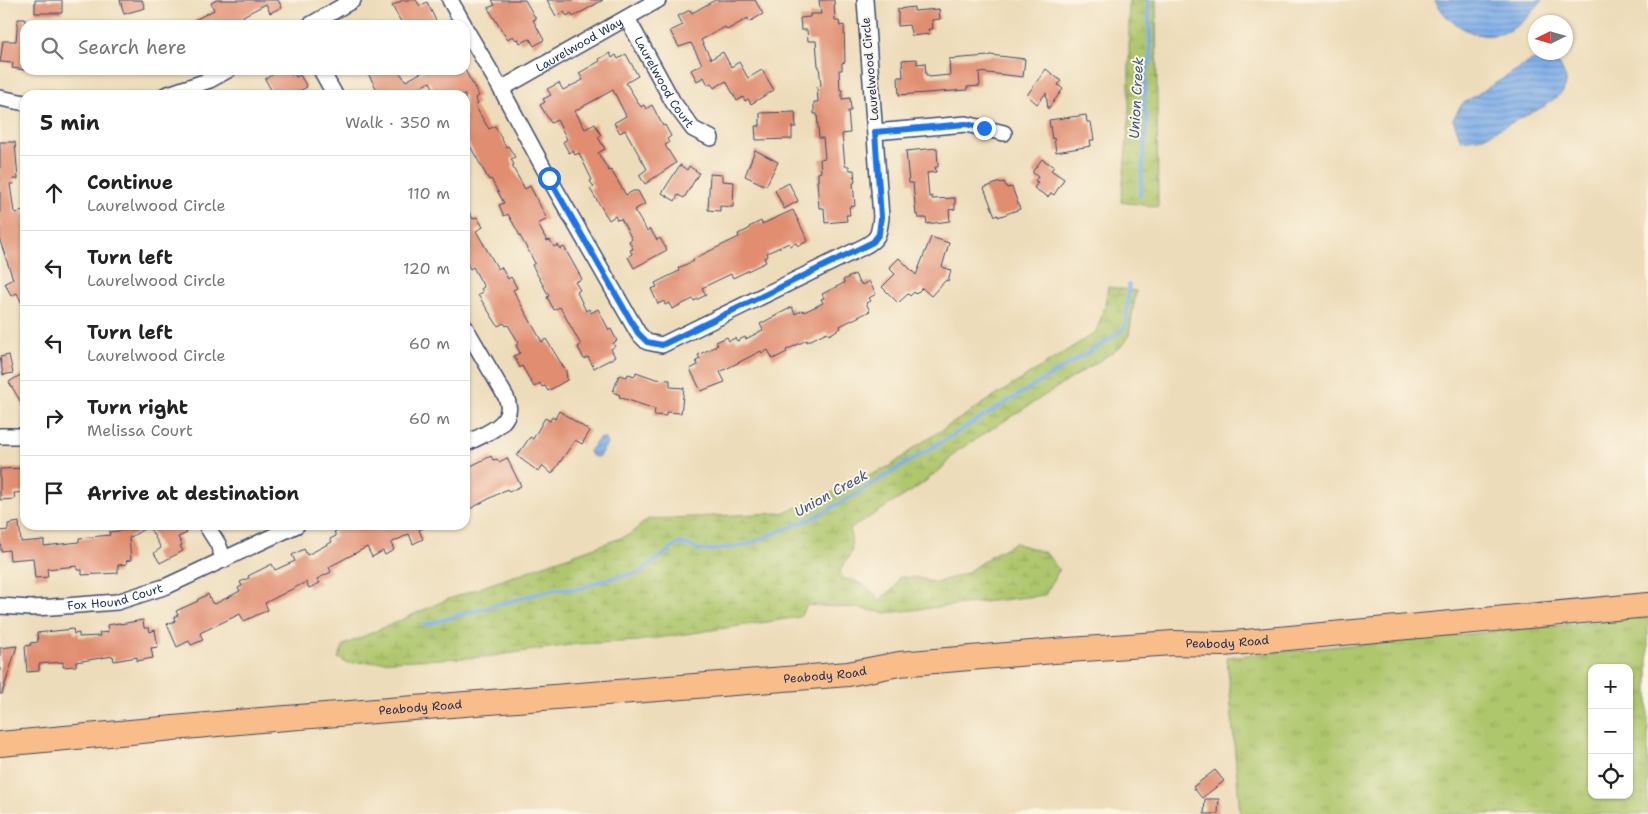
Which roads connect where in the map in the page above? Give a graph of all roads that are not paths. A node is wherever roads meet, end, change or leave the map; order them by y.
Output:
1 (353, 0) edge
2 (450, 0) edge
3 (658, 0) edge
4 (865, 0) edge
5 (627, 18) junction
6 (319, 20) edge
7 (461, 20) edge
8 (470, 36) edge
9 (219, 75) edge
10 (324, 75) edge
11 (501, 89) junction
12 (183, 90) edge
13 (332, 90) edge
14 (0, 98) edge
15 (20, 102) edge
16 (875, 132) junction
17 (1004, 132) dead end
18 (711, 138) dead end
19 (470, 336) edge
20 (0, 436) edge
21 (20, 436) edge
22 (470, 441) edge
23 (209, 530) edge
24 (287, 530) edge
25 (224, 560) junction
26 (1648, 605) edge
27 (0, 606) edge
28 (0, 744) edge

1 - 6 street
2 - 7 street, Laurelwood Circle
3 - 5 street, Laurelwood Way
4 - 16 street, Laurelwood Circle
5 - 11 street, Laurelwood Way
5 - 18 street, Laurelwood Court
8 - 11 street, Laurelwood Circle
9 - 12 street
10 - 13 street
11 - 16 street, Laurelwood Circle
14 - 15 street
16 - 17 street
19 - 22 street
20 - 21 street
23 - 25 street
24 - 25 street, Fox Hound Court
25 - 27 street, Fox Hound Court
26 - 28 main road, Peabody Road

